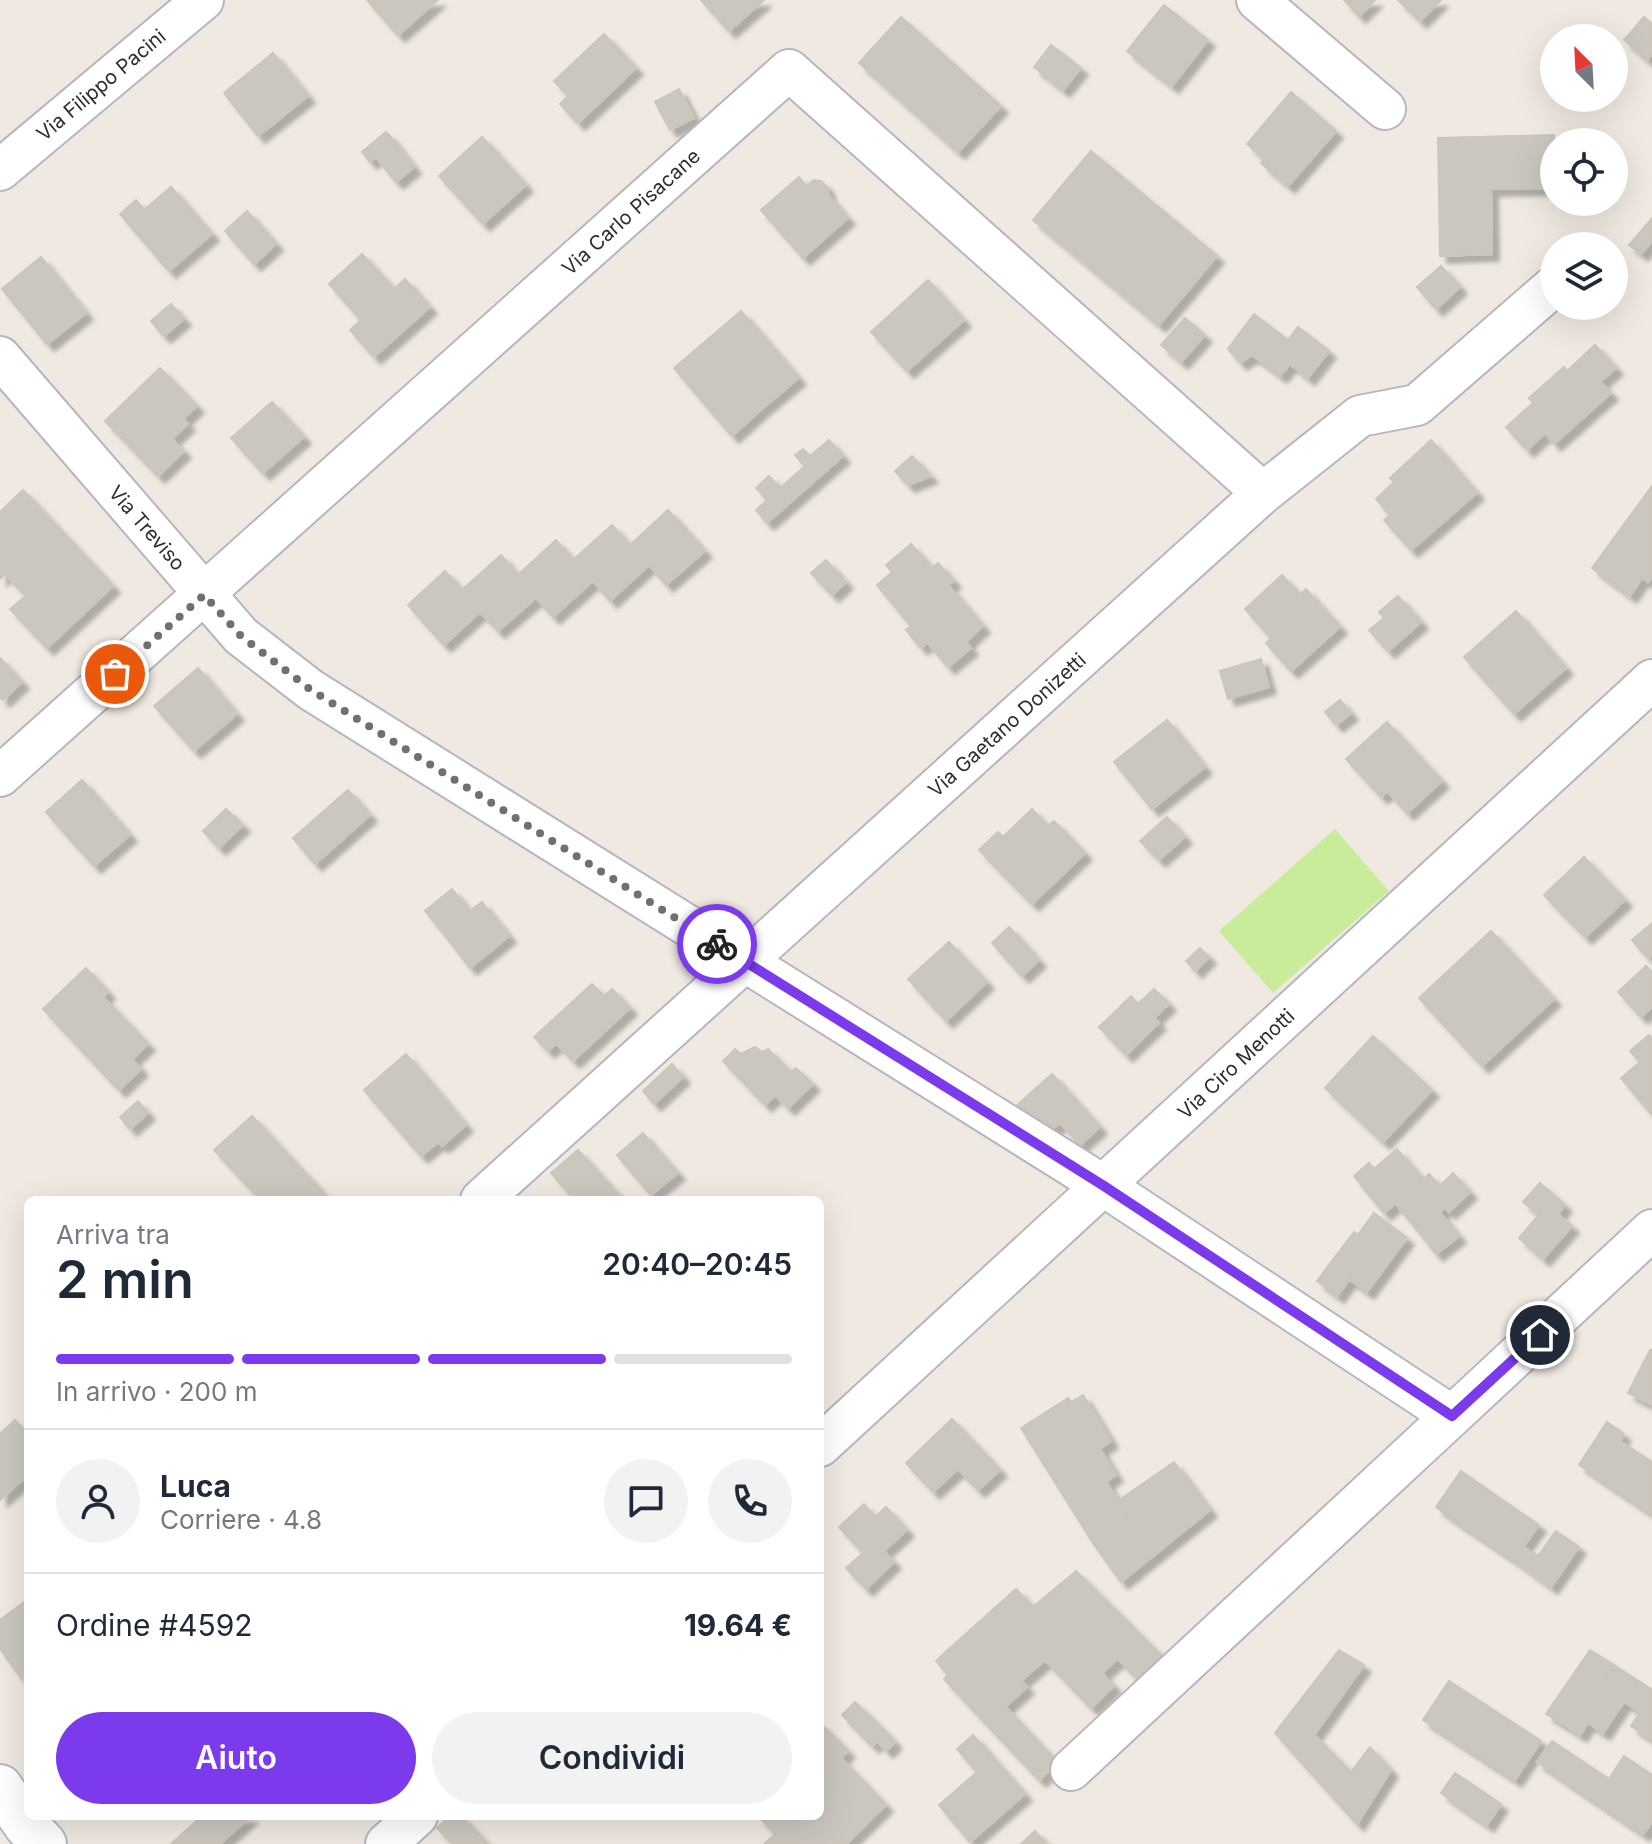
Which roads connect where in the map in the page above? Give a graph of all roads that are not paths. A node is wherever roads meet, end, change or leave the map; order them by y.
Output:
1 (203, 0) edge
2 (1257, 0) edge
3 (1385, 109) dead end
4 (0, 170) edge
5 (1540, 298) edge
6 (0, 357) edge
7 (1263, 493) junction
8 (204, 595) junction
9 (1652, 680) edge
10 (0, 776) edge
11 (745, 961) junction
12 (1104, 1186) junction
13 (485, 1196) edge
14 (1652, 1230) edge
15 (1452, 1416) junction
16 (824, 1442) edge
17 (1071, 1770) dead end
18 (0, 1787) edge
19 (413, 1820) edge
20 (44, 1844) edge
21 (386, 1844) edge

1 - 4 street, Via Filippo Pacini
2 - 3 street
5 - 7 street, Via Gaetano Donizetti
6 - 8 street, Via Treviso
7 - 8 street, Via Carlo Pisacane
7 - 11 street, Via Gaetano Donizetti
8 - 10 street, Via Carlo Pisacane
8 - 11 street, Via Treviso
9 - 12 street, Via Ciro Menotti
11 - 12 street, Via Treviso
11 - 13 street, Via Gaetano Donizetti
12 - 15 street, Via Treviso
12 - 16 street, Via Ciro Menotti
14 - 15 street
15 - 17 street
18 - 20 main road
19 - 21 street

